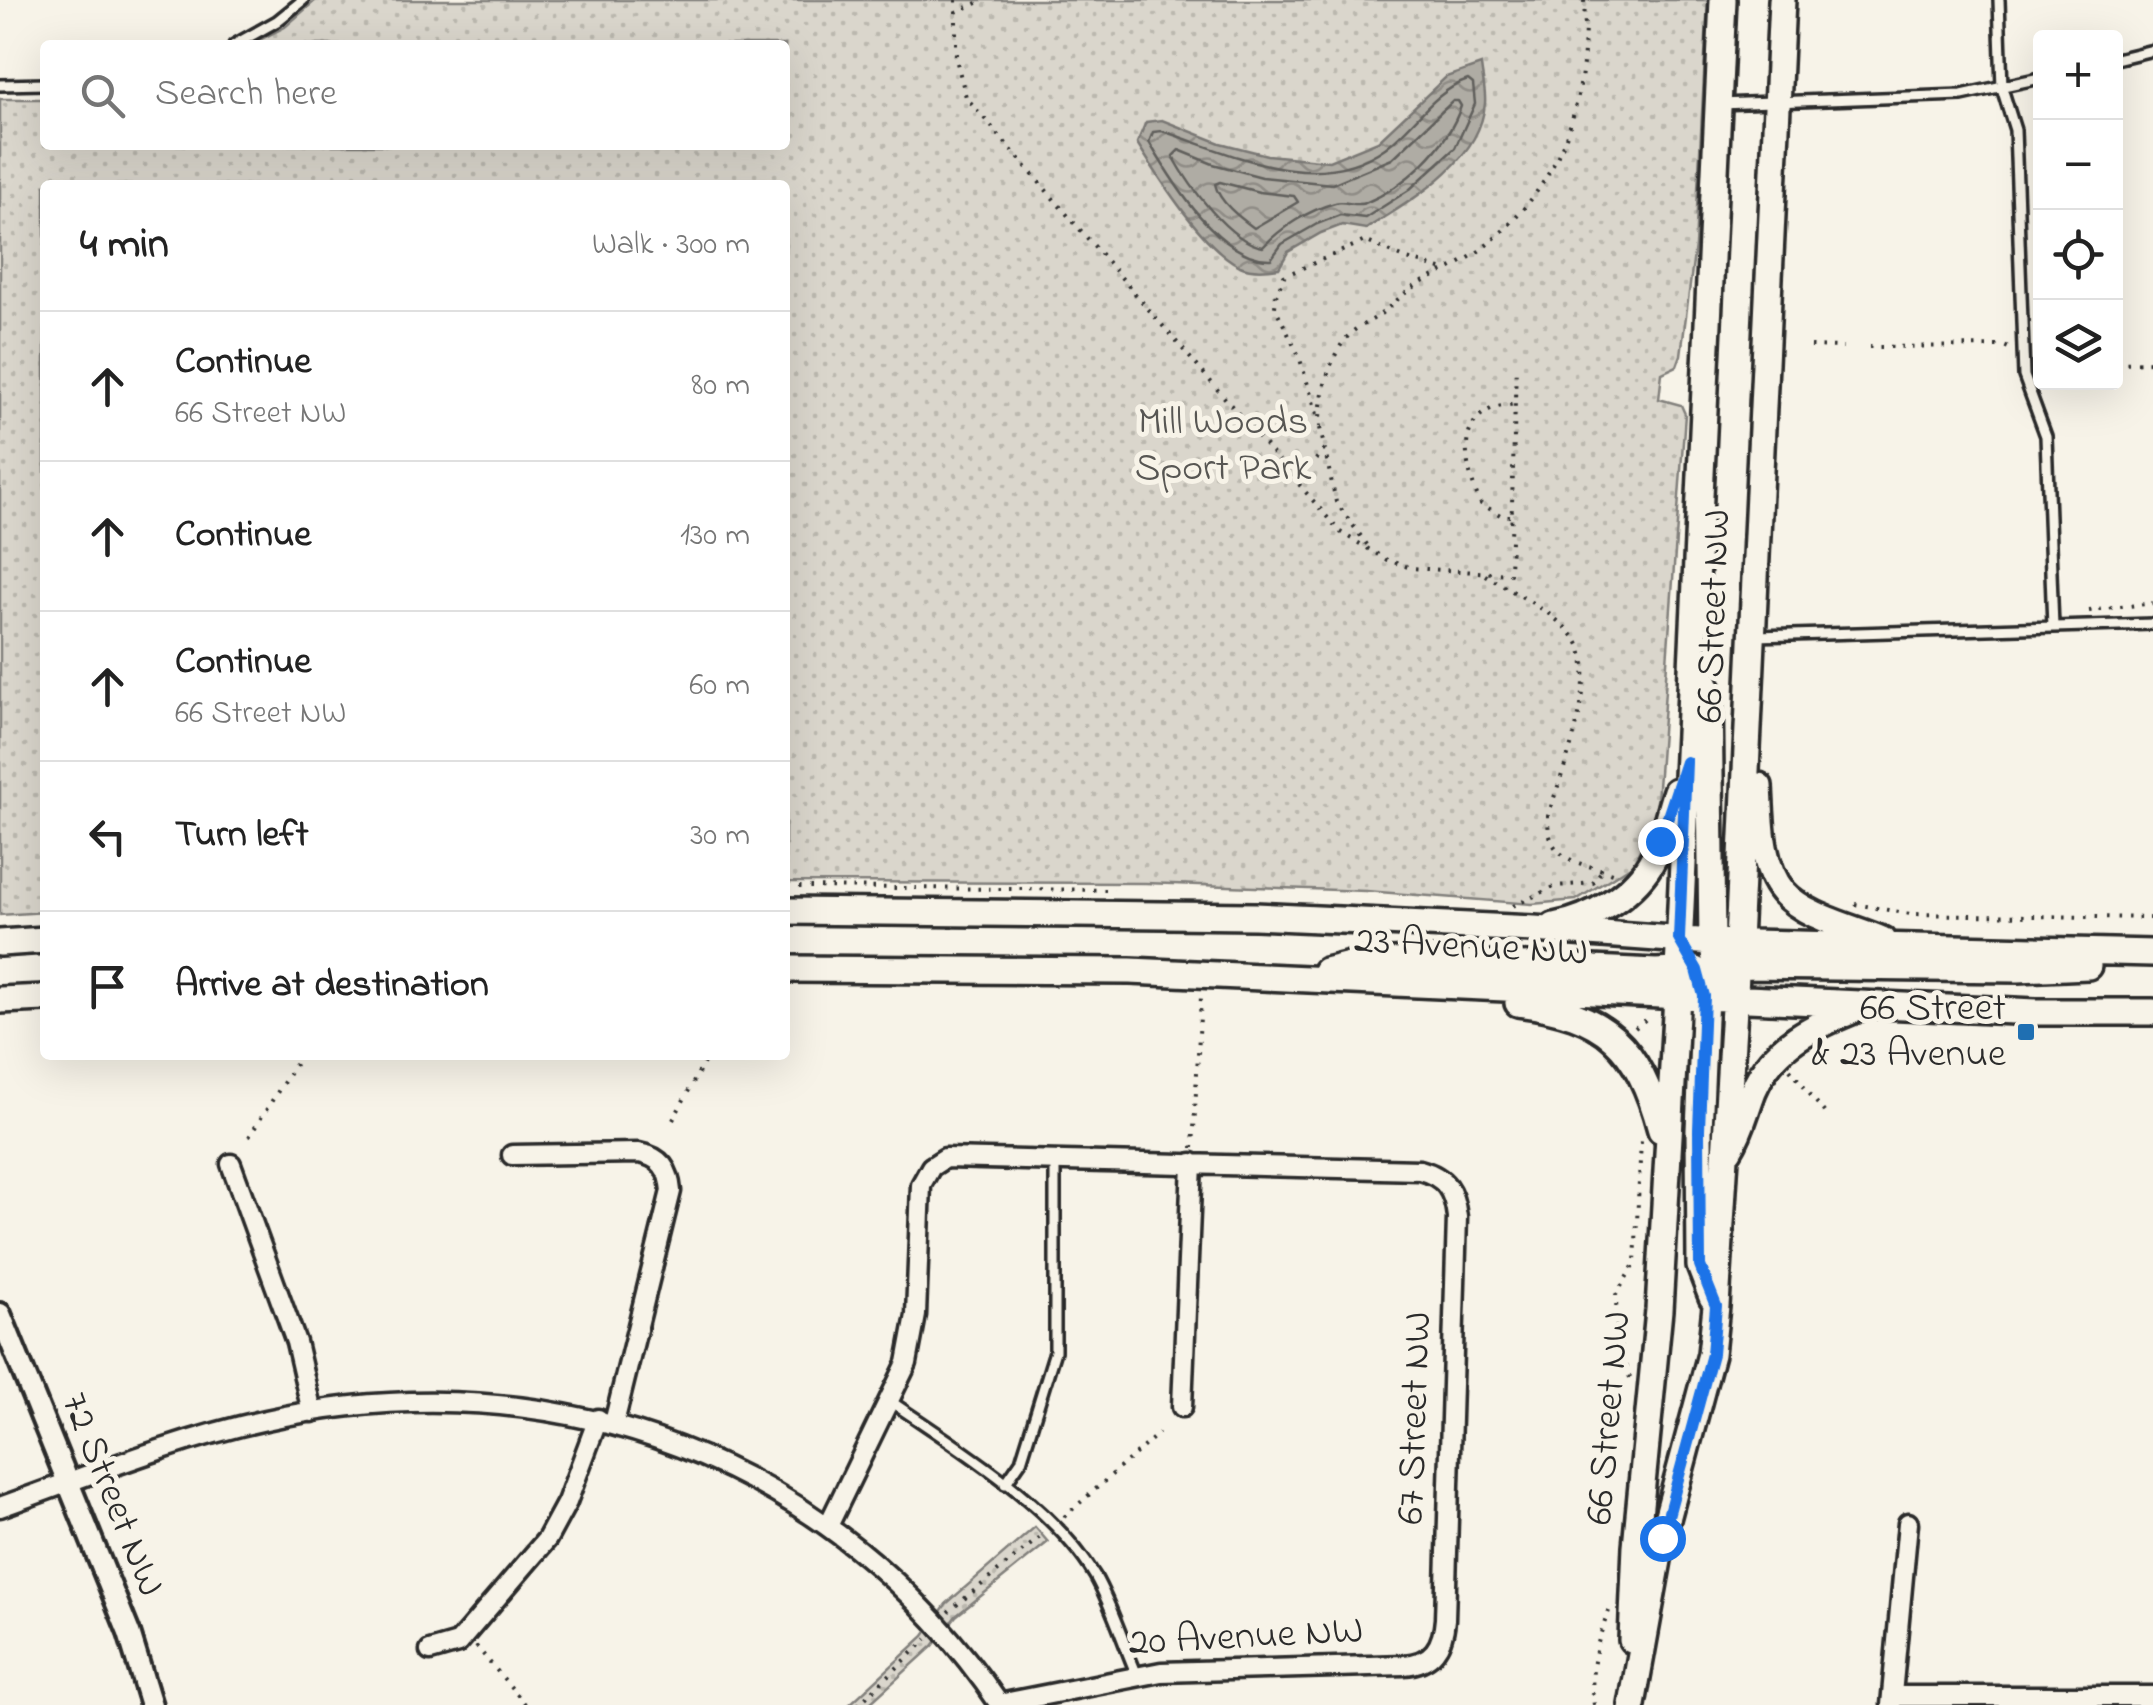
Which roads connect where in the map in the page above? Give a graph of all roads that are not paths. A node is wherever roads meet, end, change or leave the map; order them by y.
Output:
1 (303, 0) edge
2 (1723, 0) edge
3 (1782, 0) edge
4 (1999, 0) edge
5 (243, 40) edge
6 (2153, 50) edge
7 (2123, 57) edge
8 (2033, 80) edge
9 (40, 84) edge
10 (0, 85) edge
11 (2002, 88) junction
12 (1777, 103) junction
13 (1718, 104) junction
14 (2153, 624) edge
15 (2053, 627) junction
16 (1750, 636) junction
17 (1691, 647) junction
18 (1748, 722) junction
19 (1686, 762) junction
20 (790, 910) edge
21 (1534, 929) junction
22 (1679, 939) junction
23 (40, 940) edge
24 (0, 943) edge
25 (1895, 946) junction
26 (2153, 953) edge
27 (2153, 962) edge
28 (790, 969) edge
29 (1708, 970) junction
30 (1297, 978) junction
31 (1445, 985) junction
32 (1735, 996) junction
33 (40, 998) edge
34 (0, 1000) edge
35 (1872, 1003) junction
36 (2153, 1012) edge
37 (1666, 1149) junction
38 (512, 1154) dead end
39 (1193, 1155) junction
40 (1056, 1159) junction
41 (1724, 1159) junction
42 (231, 1164) dead end
43 (1716, 1306) junction
44 (0, 1314) edge
45 (890, 1401) junction
46 (1182, 1408) dead end
47 (312, 1412) junction
48 (606, 1421) junction
49 (68, 1483) junction
50 (1006, 1484) junction
51 (0, 1507) edge
52 (1908, 1523) dead end
53 (828, 1526) junction
54 (430, 1652) dead end
55 (1436, 1653) joint
56 (1137, 1675) junction
57 (2153, 1696) edge
58 (1891, 1701) edge
59 (1000, 1704) edge
60 (151, 1705) edge
61 (1630, 1705) edge

1 - 5 lane
2 - 13 main road, 66 Street NW
3 - 12 main road, 66 Street NW
4 - 11 lane
6 - 7 lane
8 - 11 lane
9 - 10 lane
11 - 12 lane
11 - 15 lane
12 - 13 lane
12 - 16 main road, 66 Street NW
13 - 17 main road, 66 Street NW
14 - 15 lane
15 - 16 lane
16 - 18 main road, 66 Street NW
17 - 19 main road, 66 Street NW
17 - 29 main road
18 - 25 main road
18 - 29 main road, 66 Street NW
19 - 21 main road
19 - 22 main road, 66 Street NW
20 - 21 main road, 23 Avenue NW
21 - 22 main road, 23 Avenue NW
22 - 29 main road, 66 Street NW
23 - 24 main road
25 - 26 main road, 23 Avenue NW
25 - 29 main road, 23 Avenue NW
27 - 29 main road
28 - 30 main road, 23 Avenue NW
29 - 30 main road
29 - 31 main road, 23 Avenue NW
29 - 32 main road, 66 Street NW
29 - 37 main road, 66 Street NW
29 - 43 main road
30 - 31 main road, 23 Avenue NW
31 - 37 main road
32 - 35 main road
32 - 41 main road, 66 Street NW
33 - 34 main road
35 - 36 main road
35 - 41 main road
37 - 61 main road, 66 Street NW
38 - 48 street
39 - 40 street
39 - 46 street
39 - 55 street, 67 Street NW
40 - 45 street
40 - 50 lane
41 - 43 main road, 66 Street NW
42 - 47 street
43 - 61 main road, 66 Street NW
44 - 49 street, 72 Street NW
45 - 50 lane
45 - 53 street
47 - 48 street
47 - 49 street
48 - 53 street
48 - 54 street
49 - 51 street
49 - 60 street, 72 Street NW
50 - 56 lane
52 - 58 street
53 - 59 street
55 - 56 street, 20 Avenue NW
56 - 59 street, 20 Avenue NW
57 - 58 street

